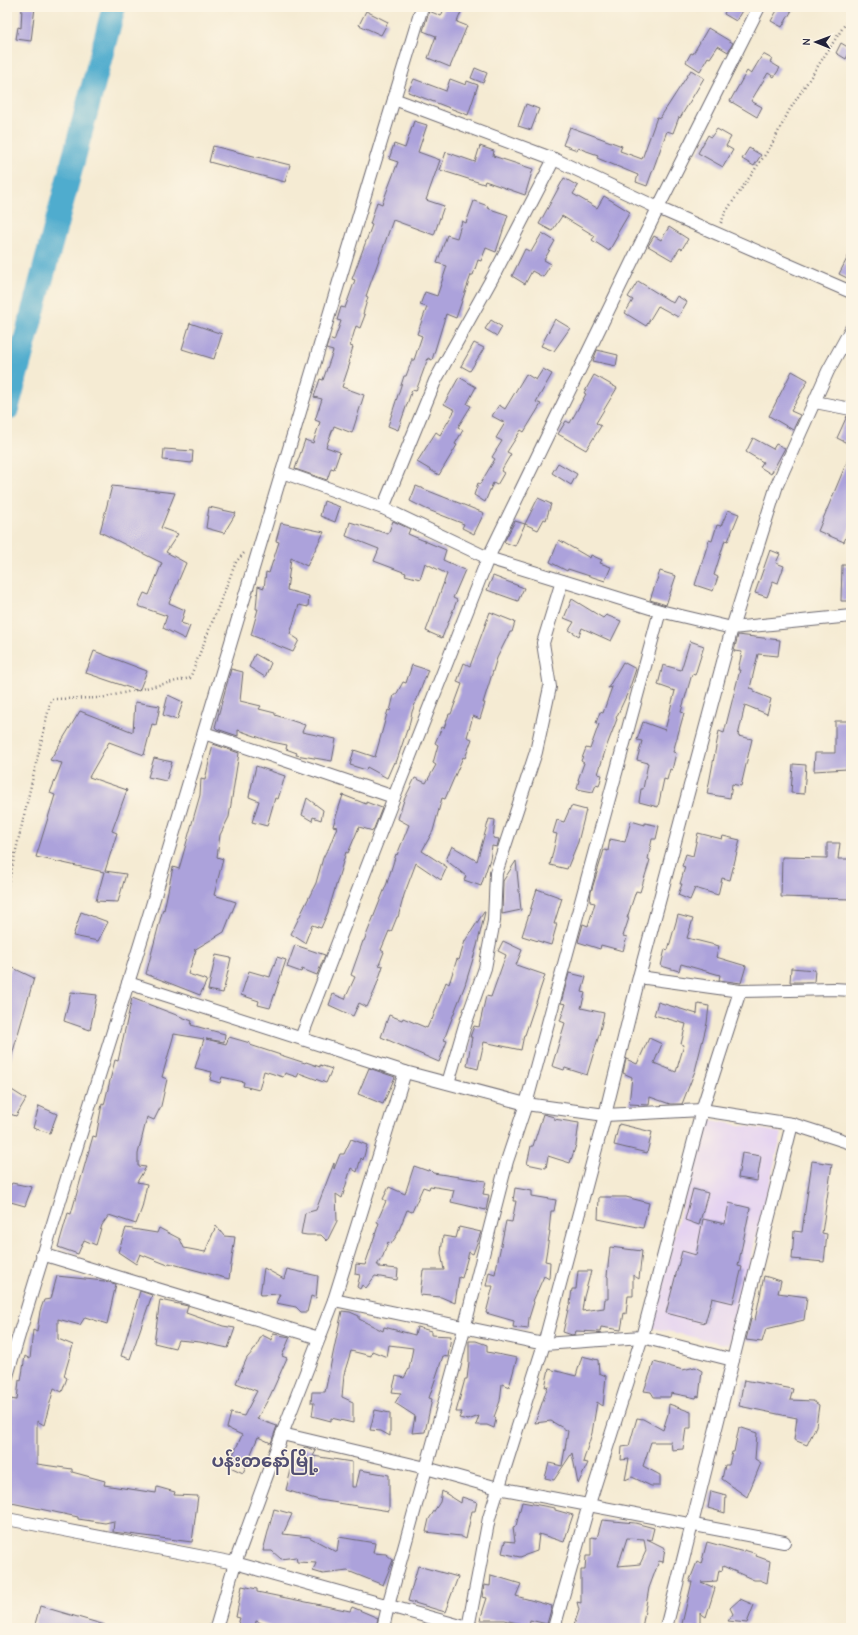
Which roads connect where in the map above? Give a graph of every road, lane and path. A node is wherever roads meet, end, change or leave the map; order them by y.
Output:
1 (422, 7) edge
2 (759, 7) edge
3 (851, 15) edge
4 (394, 99) junction
5 (554, 159) junction
6 (658, 208) junction
7 (717, 233) junction
8 (851, 292) edge
9 (851, 329) edge
10 (814, 402) junction
11 (851, 409) edge
12 (282, 472) junction
13 (383, 508) junction
14 (246, 551) dead end
15 (488, 558) junction
16 (562, 581) junction
17 (660, 611) junction
18 (851, 616) edge
19 (732, 628) junction
20 (204, 733) junction
21 (394, 797) junction
22 (7, 888) edge
23 (639, 977) junction
24 (128, 983) junction
25 (851, 990) edge
26 (740, 991) junction
27 (301, 1038) junction
28 (405, 1072) junction
29 (448, 1084) junction
30 (526, 1104) junction
31 (702, 1110) junction
32 (605, 1115) junction
33 (792, 1124) junction
34 (851, 1143) edge
35 (42, 1254) junction
36 (334, 1300) junction
37 (464, 1327) junction
38 (642, 1337) junction
39 (320, 1338) junction
40 (544, 1344) junction
41 (733, 1360) junction
42 (7, 1376) edge
43 (282, 1434) junction
44 (426, 1468) junction
45 (498, 1488) junction
46 (589, 1504) junction
47 (7, 1519) edge
48 (692, 1524) junction
49 (784, 1542) dead end
50 (235, 1563) junction
51 (388, 1606) junction
52 (216, 1628) edge
53 (383, 1628) edge
54 (468, 1628) edge
55 (554, 1628) edge
56 (666, 1628) edge

1 - 4 street
2 - 6 street
3 - 7 path
4 - 5 street
4 - 12 street
5 - 6 street
5 - 13 street
6 - 7 street
6 - 15 street
7 - 8 street
9 - 10 street
10 - 11 street
10 - 19 street
12 - 13 street
12 - 20 street
13 - 15 street
14 - 22 path
15 - 16 street
15 - 21 street
16 - 17 street
16 - 29 street
17 - 19 street
17 - 30 street
18 - 19 street
19 - 23 street
20 - 21 street
20 - 24 street
21 - 27 street
23 - 26 street
23 - 32 street
24 - 27 street
24 - 35 street
25 - 26 street
26 - 31 street
27 - 28 street
28 - 29 street
28 - 36 street
29 - 30 street
30 - 32 street
30 - 37 street
31 - 32 street
31 - 33 street
31 - 38 street
32 - 40 street
33 - 34 street
33 - 41 street
35 - 39 street
35 - 42 street
36 - 37 street
36 - 39 street
37 - 40 street
37 - 44 street
38 - 40 street
38 - 41 street
38 - 46 street
39 - 43 street
40 - 45 street
41 - 48 street
43 - 44 street
43 - 50 street
44 - 45 street
44 - 51 street
45 - 46 street
45 - 54 street
46 - 48 street
46 - 55 street
47 - 50 street
48 - 49 street
48 - 56 street
50 - 51 street
50 - 52 street
51 - 53 street
51 - 54 street

